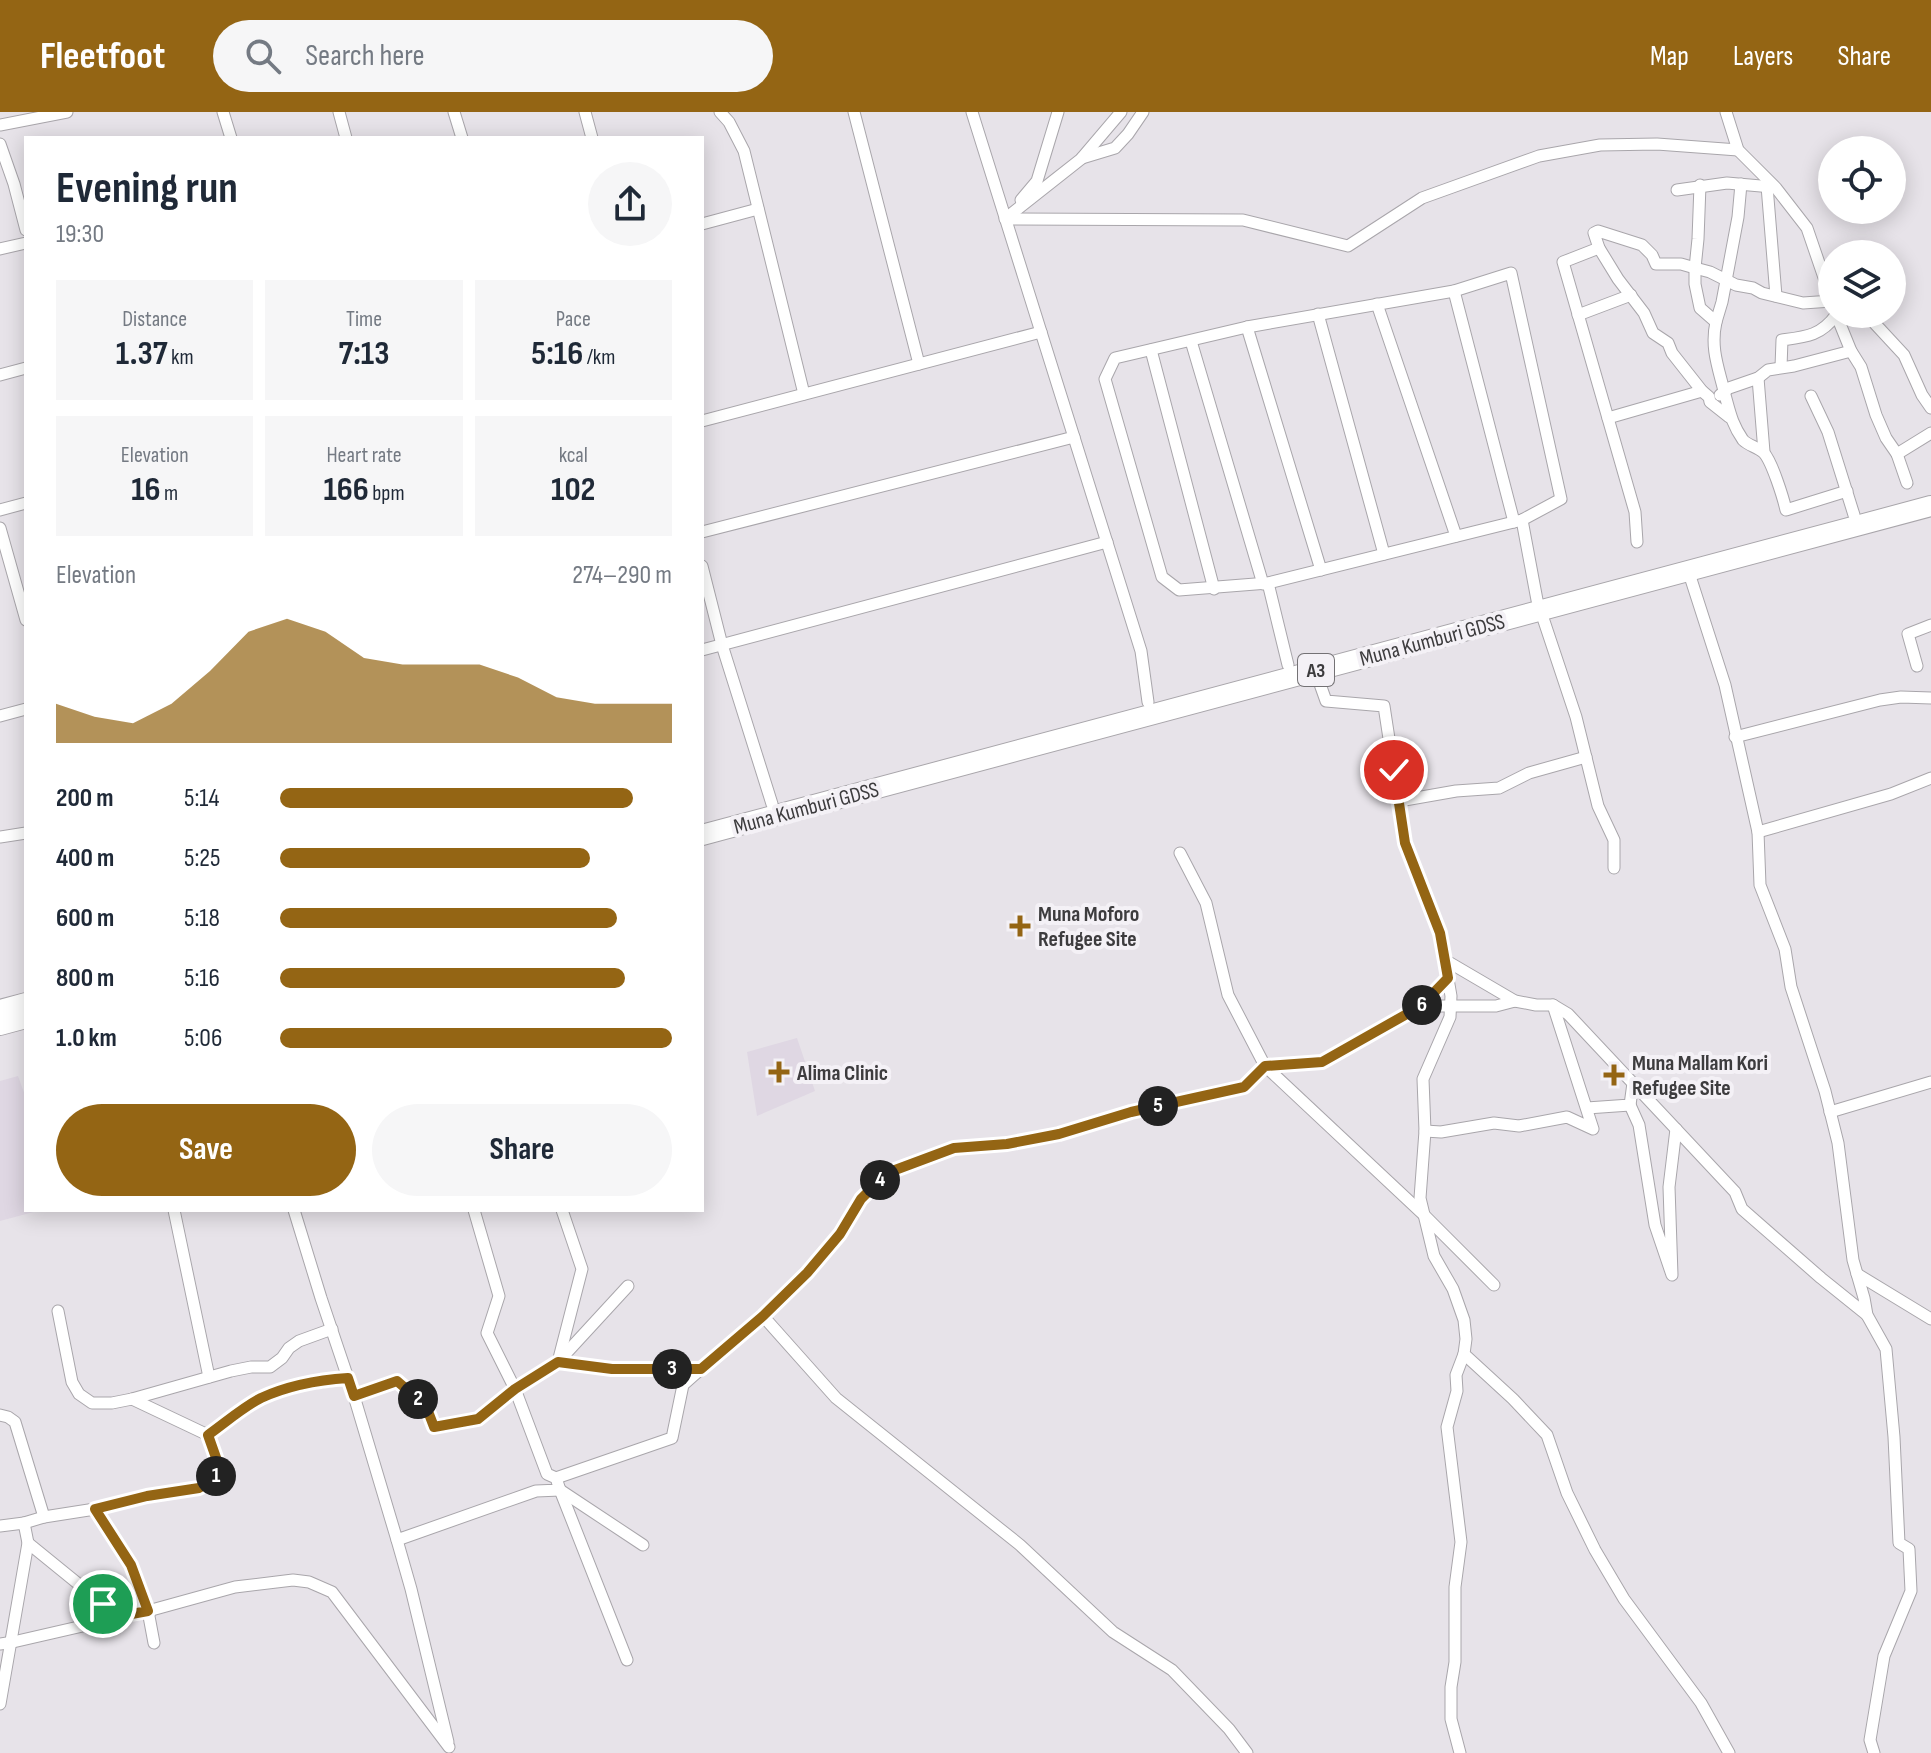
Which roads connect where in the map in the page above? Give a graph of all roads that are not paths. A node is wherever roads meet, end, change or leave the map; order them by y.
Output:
1 (67, 112) edge
2 (223, 112) edge
3 (339, 112) edge
4 (454, 112) edge
5 (585, 112) edge
6 (720, 112) edge
7 (854, 112) edge
8 (972, 112) edge
9 (1058, 112) edge
10 (1121, 112) edge
11 (1143, 112) edge
12 (1726, 112) edge
13 (0, 125) edge
14 (230, 136) edge
15 (345, 136) edge
16 (461, 136) edge
17 (591, 136) edge
18 (0, 144) edge
19 (1738, 150) junction
20 (1081, 159) junction
21 (1741, 184) junction
22 (1700, 185) junction
23 (1772, 187) junction
24 (1677, 190) dead end
25 (758, 209) junction
26 (1005, 219) junction
27 (24, 222) edge
28 (704, 223) edge
29 (24, 243) edge
30 (1599, 248) junction
31 (0, 249) edge
32 (1818, 260) edge
33 (1695, 268) junction
34 (1726, 279) junction
35 (1454, 291) junction
36 (1631, 295) junction
37 (1776, 296) junction
38 (1818, 302) edge
39 (1377, 304) junction
40 (1318, 314) junction
41 (1578, 315) junction
42 (1716, 322) junction
43 (1247, 327) junction
44 (1823, 328) edge
45 (1842, 328) edge
46 (1879, 328) edge
47 (1041, 332) junction
48 (1191, 341) junction
49 (1151, 350) junction
50 (1851, 351) junction
51 (919, 364) junction
52 (1781, 367) junction
53 (24, 369) edge
54 (0, 375) edge
55 (1758, 378) junction
56 (1702, 391) junction
57 (1725, 391) junction
58 (804, 394) junction
59 (1811, 396) dead end
60 (1710, 402) junction
61 (1931, 408) edge
62 (1729, 417) junction
63 (1608, 418) junction
64 (704, 420) edge
65 (1931, 433) edge
66 (1074, 437) junction
67 (1764, 452) junction
68 (1897, 454) junction
69 (1907, 483) dead end
70 (1847, 491) junction
71 (1931, 494) edge
72 (24, 504) edge
73 (1931, 506) edge
74 (0, 510) edge
75 (1854, 515) junction
76 (1518, 521) junction
77 (0, 528) edge
78 (704, 531) edge
79 (1456, 536) junction
80 (1107, 542) junction
81 (1637, 542) dead end
82 (1384, 554) junction
83 (1321, 570) junction
84 (1688, 570) junction
85 (704, 574) edge
86 (21, 582) edge
87 (1266, 584) junction
88 (1214, 589) junction
89 (24, 605) edge
90 (1538, 605) junction
91 (1931, 625) edge
92 (722, 645) junction
93 (704, 650) edge
94 (1288, 665) junction
95 (1917, 666) dead end
96 (1315, 670) junction
97 (1931, 698) edge
98 (1148, 702) junction
99 (24, 710) edge
100 (0, 716) edge
101 (1735, 737) junction
102 (1586, 757) junction
103 (1931, 778) edge
104 (1399, 801) junction
105 (772, 804) junction
106 (704, 822) edge
107 (1758, 832) junction
108 (24, 833) edge
109 (704, 834) edge
110 (0, 837) edge
111 (1180, 853) dead end
112 (1614, 868) dead end
113 (1445, 960) junction
114 (1448, 978) junction
115 (1515, 1001) junction
116 (24, 1004) edge
117 (1553, 1005) junction
118 (1421, 1006) junction
119 (1450, 1006) junction
120 (0, 1010) edge
121 (24, 1019) edge
122 (0, 1025) edge
123 (1265, 1066) junction
124 (1931, 1082) edge
125 (1633, 1083) junction
126 (1630, 1105) junction
127 (1587, 1108) junction
128 (1830, 1112) junction
129 (1676, 1129) junction
130 (1425, 1131) junction
131 (174, 1212) edge
132 (295, 1212) edge
133 (475, 1212) edge
134 (563, 1212) edge
135 (1424, 1215) junction
136 (1857, 1274) junction
137 (1494, 1285) dead end
138 (628, 1286) dead end
139 (58, 1311) dead end
140 (1867, 1315) junction
141 (763, 1316) junction
142 (1931, 1319) edge
143 (332, 1329) junction
144 (1464, 1354) junction
145 (558, 1362) junction
146 (701, 1369) junction
147 (209, 1377) junction
148 (348, 1378) junction
149 (515, 1389) junction
150 (354, 1396) junction
151 (132, 1399) junction
152 (0, 1415) edge
153 (208, 1435) junction
154 (558, 1484) junction
155 (95, 1509) junction
156 (44, 1517) junction
157 (24, 1523) junction
158 (0, 1526) edge
159 (397, 1540) junction
160 (28, 1543) junction
161 (643, 1545) dead end
162 (148, 1611) junction
163 (126, 1615) junction
164 (5, 1643) edge
165 (154, 1643) dead end
166 (627, 1660) dead end
167 (0, 1704) edge
168 (451, 1750) edge
169 (1247, 1753) edge
170 (1460, 1753) edge
171 (1729, 1753) edge
172 (1874, 1753) edge

1 - 13 street
2 - 14 street
3 - 15 street
4 - 16 street
5 - 17 street
6 - 25 street
7 - 51 street
8 - 26 street
9 - 26 street
10 - 20 street
11 - 20 street
12 - 19 street
18 - 27 street
19 - 23 street
19 - 26 street
20 - 26 street
21 - 22 street
21 - 23 street
21 - 34 street
22 - 24 street
22 - 33 street
23 - 32 street
23 - 37 street
25 - 28 street
25 - 58 street
26 - 47 street
29 - 31 street
30 - 33 street
30 - 36 street
30 - 41 street
33 - 34 street
33 - 42 street
34 - 37 street
34 - 42 street
35 - 39 street
35 - 76 street
35 - 76 street
36 - 41 street
36 - 56 street
37 - 38 street
39 - 40 street
39 - 79 street
40 - 43 street
40 - 82 street
41 - 63 street
42 - 57 street
43 - 48 street
43 - 83 street
44 - 52 street
45 - 50 street
46 - 61 street
47 - 51 street
47 - 66 street
48 - 49 street
48 - 87 street
49 - 88 street
49 - 88 street
50 - 52 street
50 - 68 street
51 - 58 street
52 - 55 street
53 - 54 street
55 - 57 street
55 - 67 street
56 - 60 street
56 - 63 street
57 - 60 street
57 - 62 street
58 - 64 street
59 - 70 street
60 - 62 street
62 - 67 street
63 - 81 street
65 - 68 street
66 - 78 street
66 - 80 street
67 - 70 street
68 - 69 street
70 - 75 street
71 - 75 highway, Muna Kumburi GDSS / A3
72 - 74 street
73 - 84 highway, Muna Kumburi GDSS / A3
75 - 90 highway, Muna Kumburi GDSS / A3
76 - 79 street
76 - 90 street
77 - 86 street
79 - 82 street
80 - 92 street
80 - 98 street
82 - 83 street
83 - 87 street
84 - 90 highway, Muna Kumburi GDSS / A3
84 - 101 street
85 - 92 street
86 - 89 street
87 - 88 street
87 - 94 street
90 - 94 highway, Muna Kumburi GDSS / A3
90 - 96 highway, Muna Kumburi GDSS / A3
90 - 102 street
91 - 95 street
92 - 93 street
92 - 105 street
94 - 98 highway, Muna Kumburi GDSS / A3
96 - 104 street
96 - 109 highway, Muna Kumburi GDSS / A3
97 - 101 street
98 - 105 highway, Muna Kumburi GDSS / A3
99 - 100 street
101 - 107 street
102 - 104 street
102 - 112 street
103 - 107 street
104 - 113 street
105 - 106 highway, Muna Kumburi GDSS / A3
107 - 128 street
108 - 110 street
111 - 123 street
113 - 114 street
113 - 115 street
114 - 118 street
114 - 119 street
115 - 117 street
115 - 119 street
116 - 120 highway
117 - 125 street
117 - 127 street
118 - 119 street
118 - 123 street
119 - 130 street
121 - 122 highway
123 - 135 street
123 - 141 street
124 - 128 street
125 - 126 street
125 - 129 street
126 - 127 street
126 - 129 street
127 - 130 street
128 - 136 street
129 - 140 street
130 - 135 street
131 - 147 street
132 - 143 street
133 - 149 street
134 - 145 street
135 - 137 street
135 - 144 street
136 - 140 street
136 - 142 street
138 - 145 street
139 - 151 street
140 - 172 street
141 - 146 street
141 - 169 street
143 - 147 street
143 - 148 street
144 - 170 street
144 - 171 street
145 - 146 street
145 - 149 street
146 - 154 street
147 - 151 street
148 - 150 street
148 - 153 street
149 - 150 street
149 - 154 street
150 - 159 street
151 - 153 street
152 - 156 street
153 - 155 street
154 - 159 street
154 - 161 street
154 - 166 street
155 - 156 street
155 - 162 street
156 - 157 street
157 - 158 street
157 - 160 street
159 - 168 street
160 - 163 street
160 - 164 street
162 - 163 street
162 - 165 street
162 - 168 street
163 - 164 street
164 - 167 street

